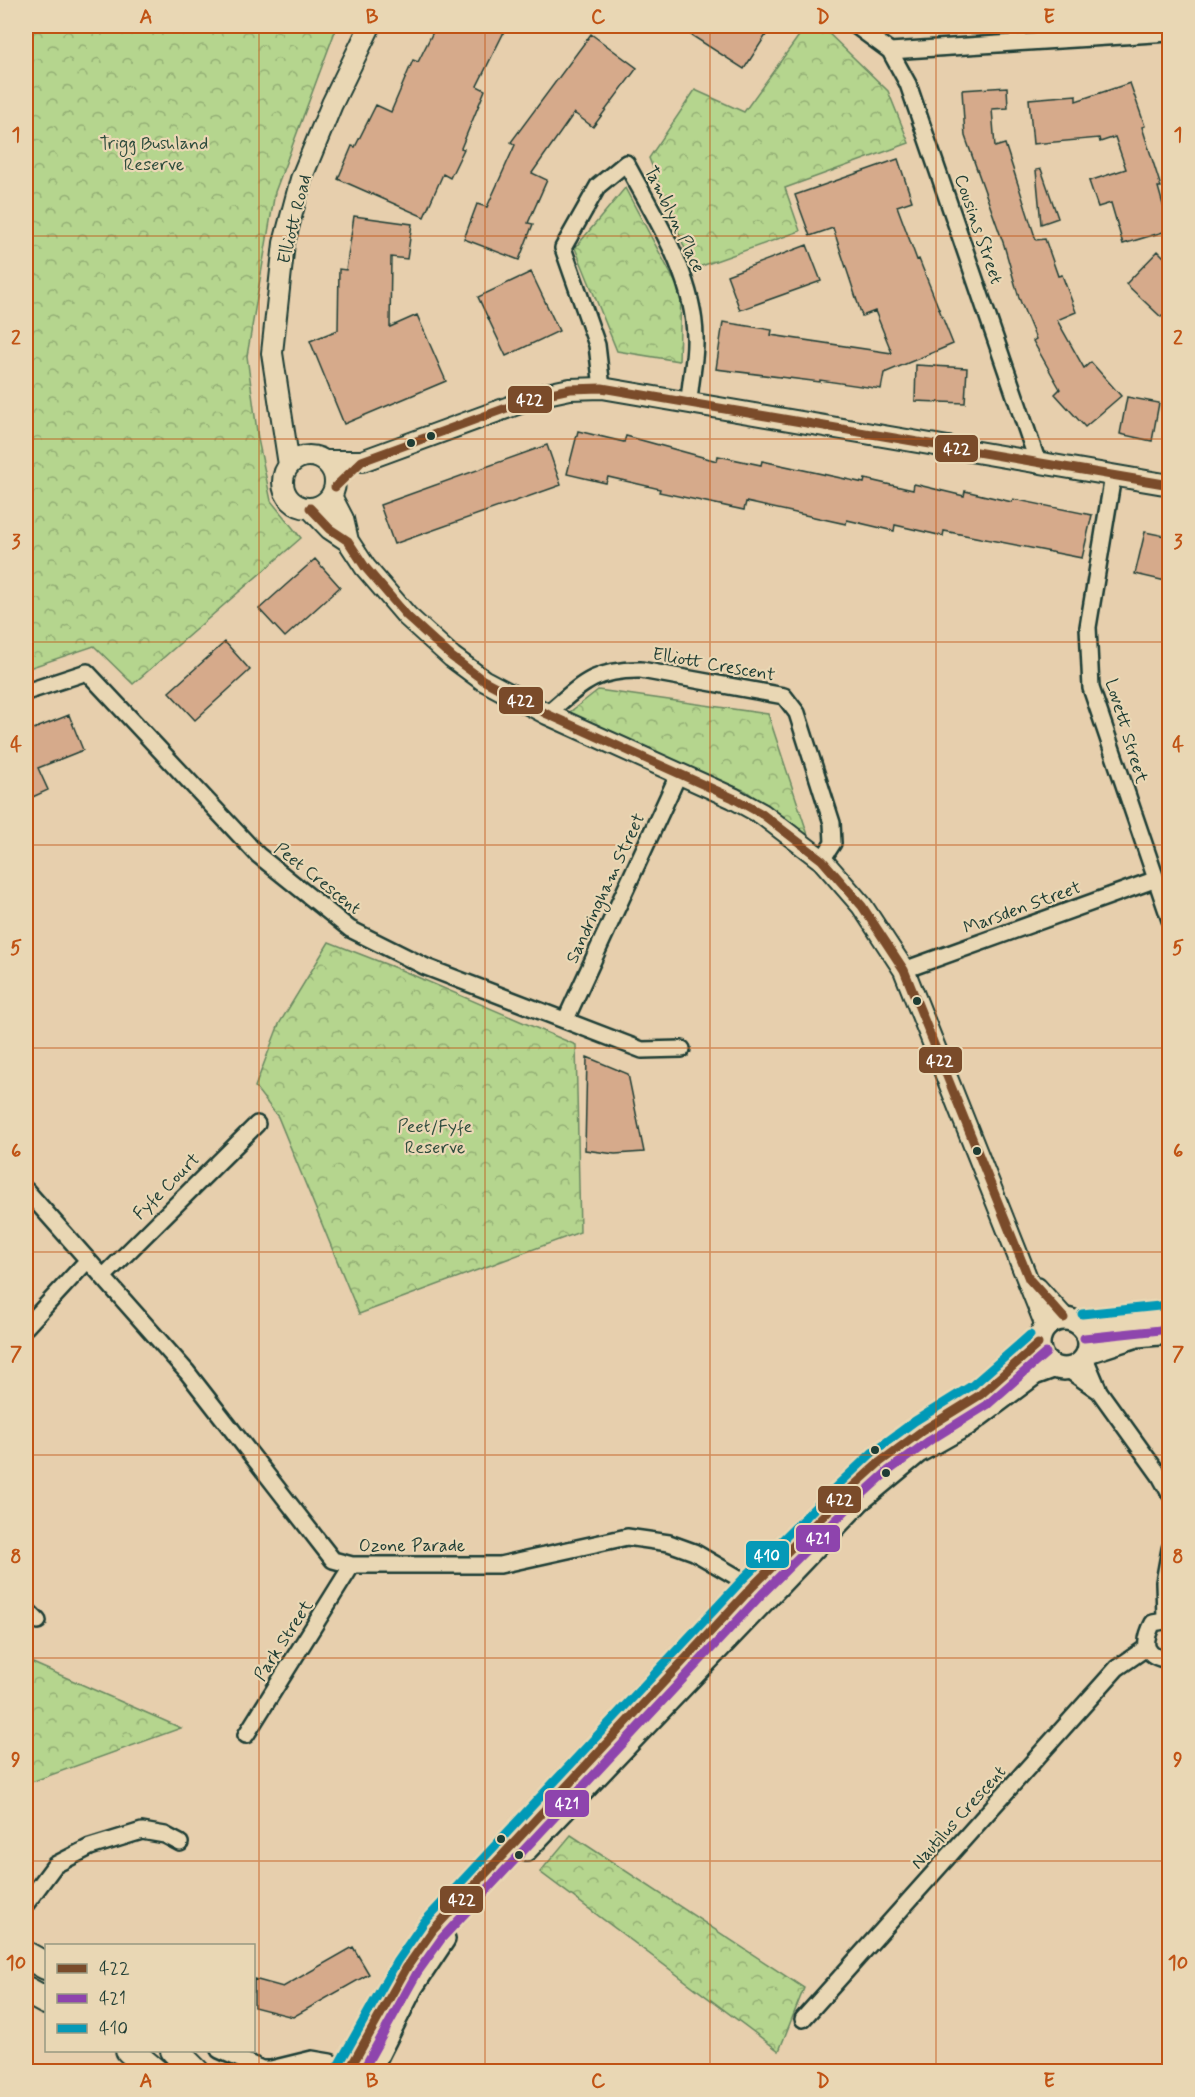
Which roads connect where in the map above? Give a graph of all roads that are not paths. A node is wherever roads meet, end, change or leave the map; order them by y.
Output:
1 (370, 26) edge
2 (856, 26) edge
3 (1170, 33) edge
4 (890, 51) junction
5 (602, 388) junction
6 (689, 402) junction
7 (282, 424) junction
8 (321, 458) junction
9 (362, 461) junction
10 (1038, 463) junction
11 (289, 465) junction
12 (1113, 476) junction
13 (1170, 485) edge
14 (333, 492) junction
15 (310, 508) junction
16 (348, 541) junction
17 (26, 692) edge
18 (547, 714) junction
19 (679, 773) junction
20 (822, 860) junction
21 (1154, 880) junction
22 (1170, 920) edge
23 (904, 970) junction
24 (566, 1019) junction
25 (682, 1049) dead end
26 (257, 1124) dead end
27 (26, 1190) edge
28 (87, 1261) junction
29 (102, 1277) junction
30 (1170, 1317) edge
31 (26, 1327) edge
32 (1058, 1329) junction
33 (1170, 1333) edge
34 (1087, 1355) junction
35 (1060, 1368) junction
36 (1099, 1391) junction
37 (1170, 1494) edge
38 (1170, 1549) edge
39 (352, 1565) junction
40 (760, 1591) junction
41 (26, 1608) edge
42 (1167, 1620) edge
43 (38, 1621) dead end
44 (1146, 1648) junction
45 (1170, 1660) edge
46 (246, 1734) dead end
47 (180, 1843) dead end
48 (26, 1904) edge
49 (26, 1955) edge
50 (45, 1965) edge
51 (26, 1990) edge
52 (45, 2000) edge
53 (803, 2019) dead end
54 (131, 2052) edge
55 (176, 2052) edge
56 (224, 2052) edge
57 (354, 2071) edge
58 (155, 2072) edge
59 (196, 2072) edge

1 - 7 street, Elliott Road
2 - 4 street, Cousins Street
3 - 4 street
4 - 10 street, Cousins Street
5 - 6 street
5 - 6 street, Tamblyn Place
5 - 9 street
6 - 10 street
7 - 8 street, Elliott Road
7 - 11 street, Elliott Road
8 - 9 street
8 - 11 street
8 - 14 street, Elliott Road
9 - 14 street
10 - 12 street
11 - 15 street, Elliott Road
12 - 13 street
12 - 21 street, Lovett Street
14 - 15 street
14 - 16 street, Elliott Road
15 - 16 street, Elliott Road
16 - 18 street, Elliott Road
17 - 24 street, Peet Crescent
18 - 19 street, Elliott Road
18 - 20 street, Elliott Crescent
19 - 20 street, Elliott Road
19 - 24 street, Sandringham Street
20 - 23 street, Elliott Road
21 - 22 street, Lovett Street
21 - 23 street, Marsden Street
23 - 32 street, Elliott Road
24 - 25 street, Peet Crescent
26 - 29 street, Fyfe Court
27 - 28 street
28 - 29 street
28 - 31 street
29 - 39 street, Ozone Parade
30 - 32 main road
32 - 34 main road
32 - 35 main road
32 - 40 main road
33 - 34 main road
34 - 35 main road
34 - 36 street
35 - 36 street
35 - 40 main road
36 - 37 street
38 - 42 street
39 - 40 street, Ozone Parade
39 - 46 street, Park Street
40 - 57 main road
41 - 43 street
42 - 44 street
44 - 45 street
44 - 53 street, Nautilus Crescent
47 - 48 street
49 - 50 highway
51 - 52 highway
54 - 58 highway
55 - 59 highway
56 - 57 street

